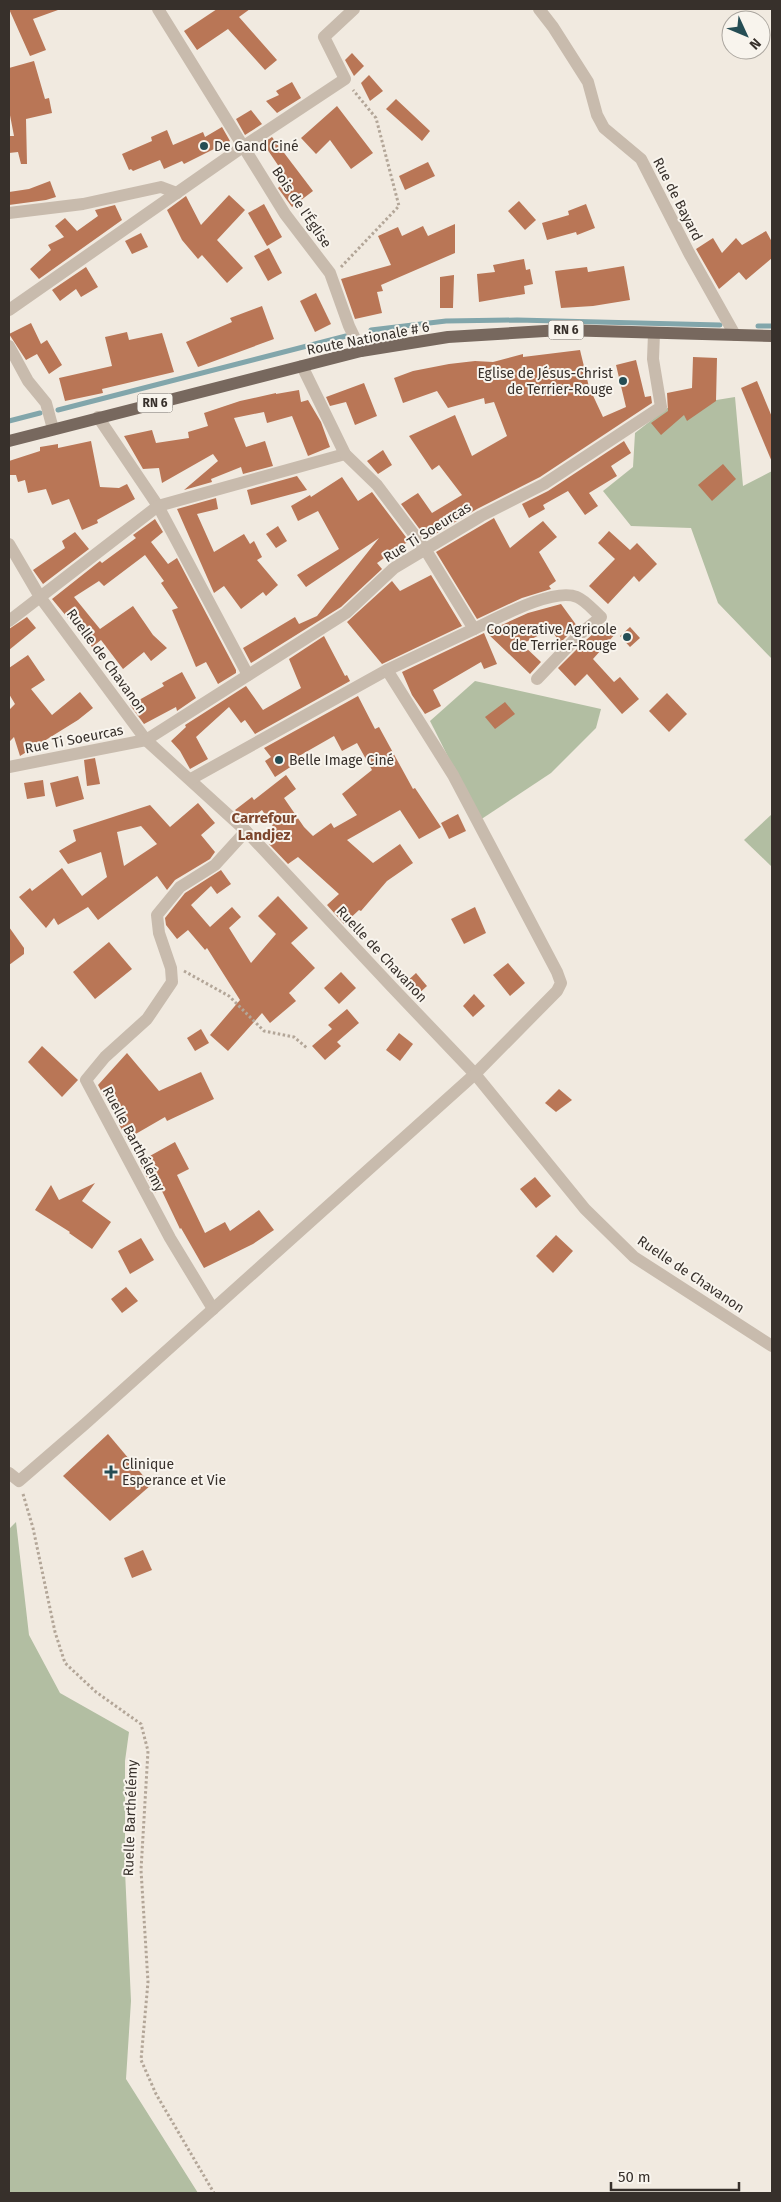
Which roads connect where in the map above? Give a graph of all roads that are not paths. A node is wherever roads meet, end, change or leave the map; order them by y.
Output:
1 (158, 9) edge
2 (354, 9) edge
3 (539, 9) edge
4 (244, 146) junction
5 (177, 193) junction
6 (9, 213) edge
7 (9, 310) edge
8 (654, 334) junction
9 (735, 335) junction
10 (772, 336) edge
11 (9, 346) edge
12 (362, 351) junction
13 (302, 366) junction
14 (98, 417) junction
15 (53, 429) junction
16 (9, 441) edge
17 (345, 454) junction
18 (158, 506) junction
19 (9, 544) edge
20 (425, 550) junction
21 (40, 597) junction
22 (9, 621) edge
23 (474, 630) junction
24 (387, 670) junction
25 (248, 675) junction
26 (537, 679) dead end
27 (146, 740) junction
28 (9, 767) edge
29 (191, 779) junction
30 (246, 831) junction
31 (475, 1074) junction
32 (213, 1310) junction
33 (772, 1346) edge
34 (14, 1477) edge

1 - 4 street, Bois de l'Église
2 - 4 street
3 - 9 street, Rue de Bayard
4 - 5 street
4 - 12 street, Bois de l'Église
5 - 6 street
5 - 7 street
8 - 9 main road, Route Nationale # 6 / RN 6
8 - 12 main road, Route Nationale # 6 / RN 6
8 - 20 street, Rue Ti Soeurcas
9 - 10 main road, Route Nationale # 6 / RN 6
11 - 15 street
12 - 13 main road, Route Nationale # 6 / RN 6
13 - 14 main road, Route Nationale # 6 / RN 6
13 - 17 street
14 - 15 main road, Route Nationale # 6 / RN 6
14 - 18 street
15 - 16 main road, Route Nationale # 6 / RN 6
17 - 18 street
17 - 20 street
18 - 21 street
18 - 25 street
19 - 21 street, Ruelle de Chavanon
20 - 23 street
20 - 25 street, Rue Ti Soeurcas
21 - 22 street
21 - 27 street, Ruelle de Chavanon
23 - 24 street
23 - 26 street
24 - 29 street
24 - 31 street
25 - 27 street, Rue Ti Soeurcas
27 - 28 street, Rue Ti Soeurcas
27 - 29 street, Ruelle de Chavanon
29 - 30 street, Ruelle de Chavanon
30 - 31 street, Ruelle de Chavanon
30 - 32 street, Ruelle Barthélémy
31 - 32 street
31 - 33 street, Ruelle de Chavanon
32 - 34 street

